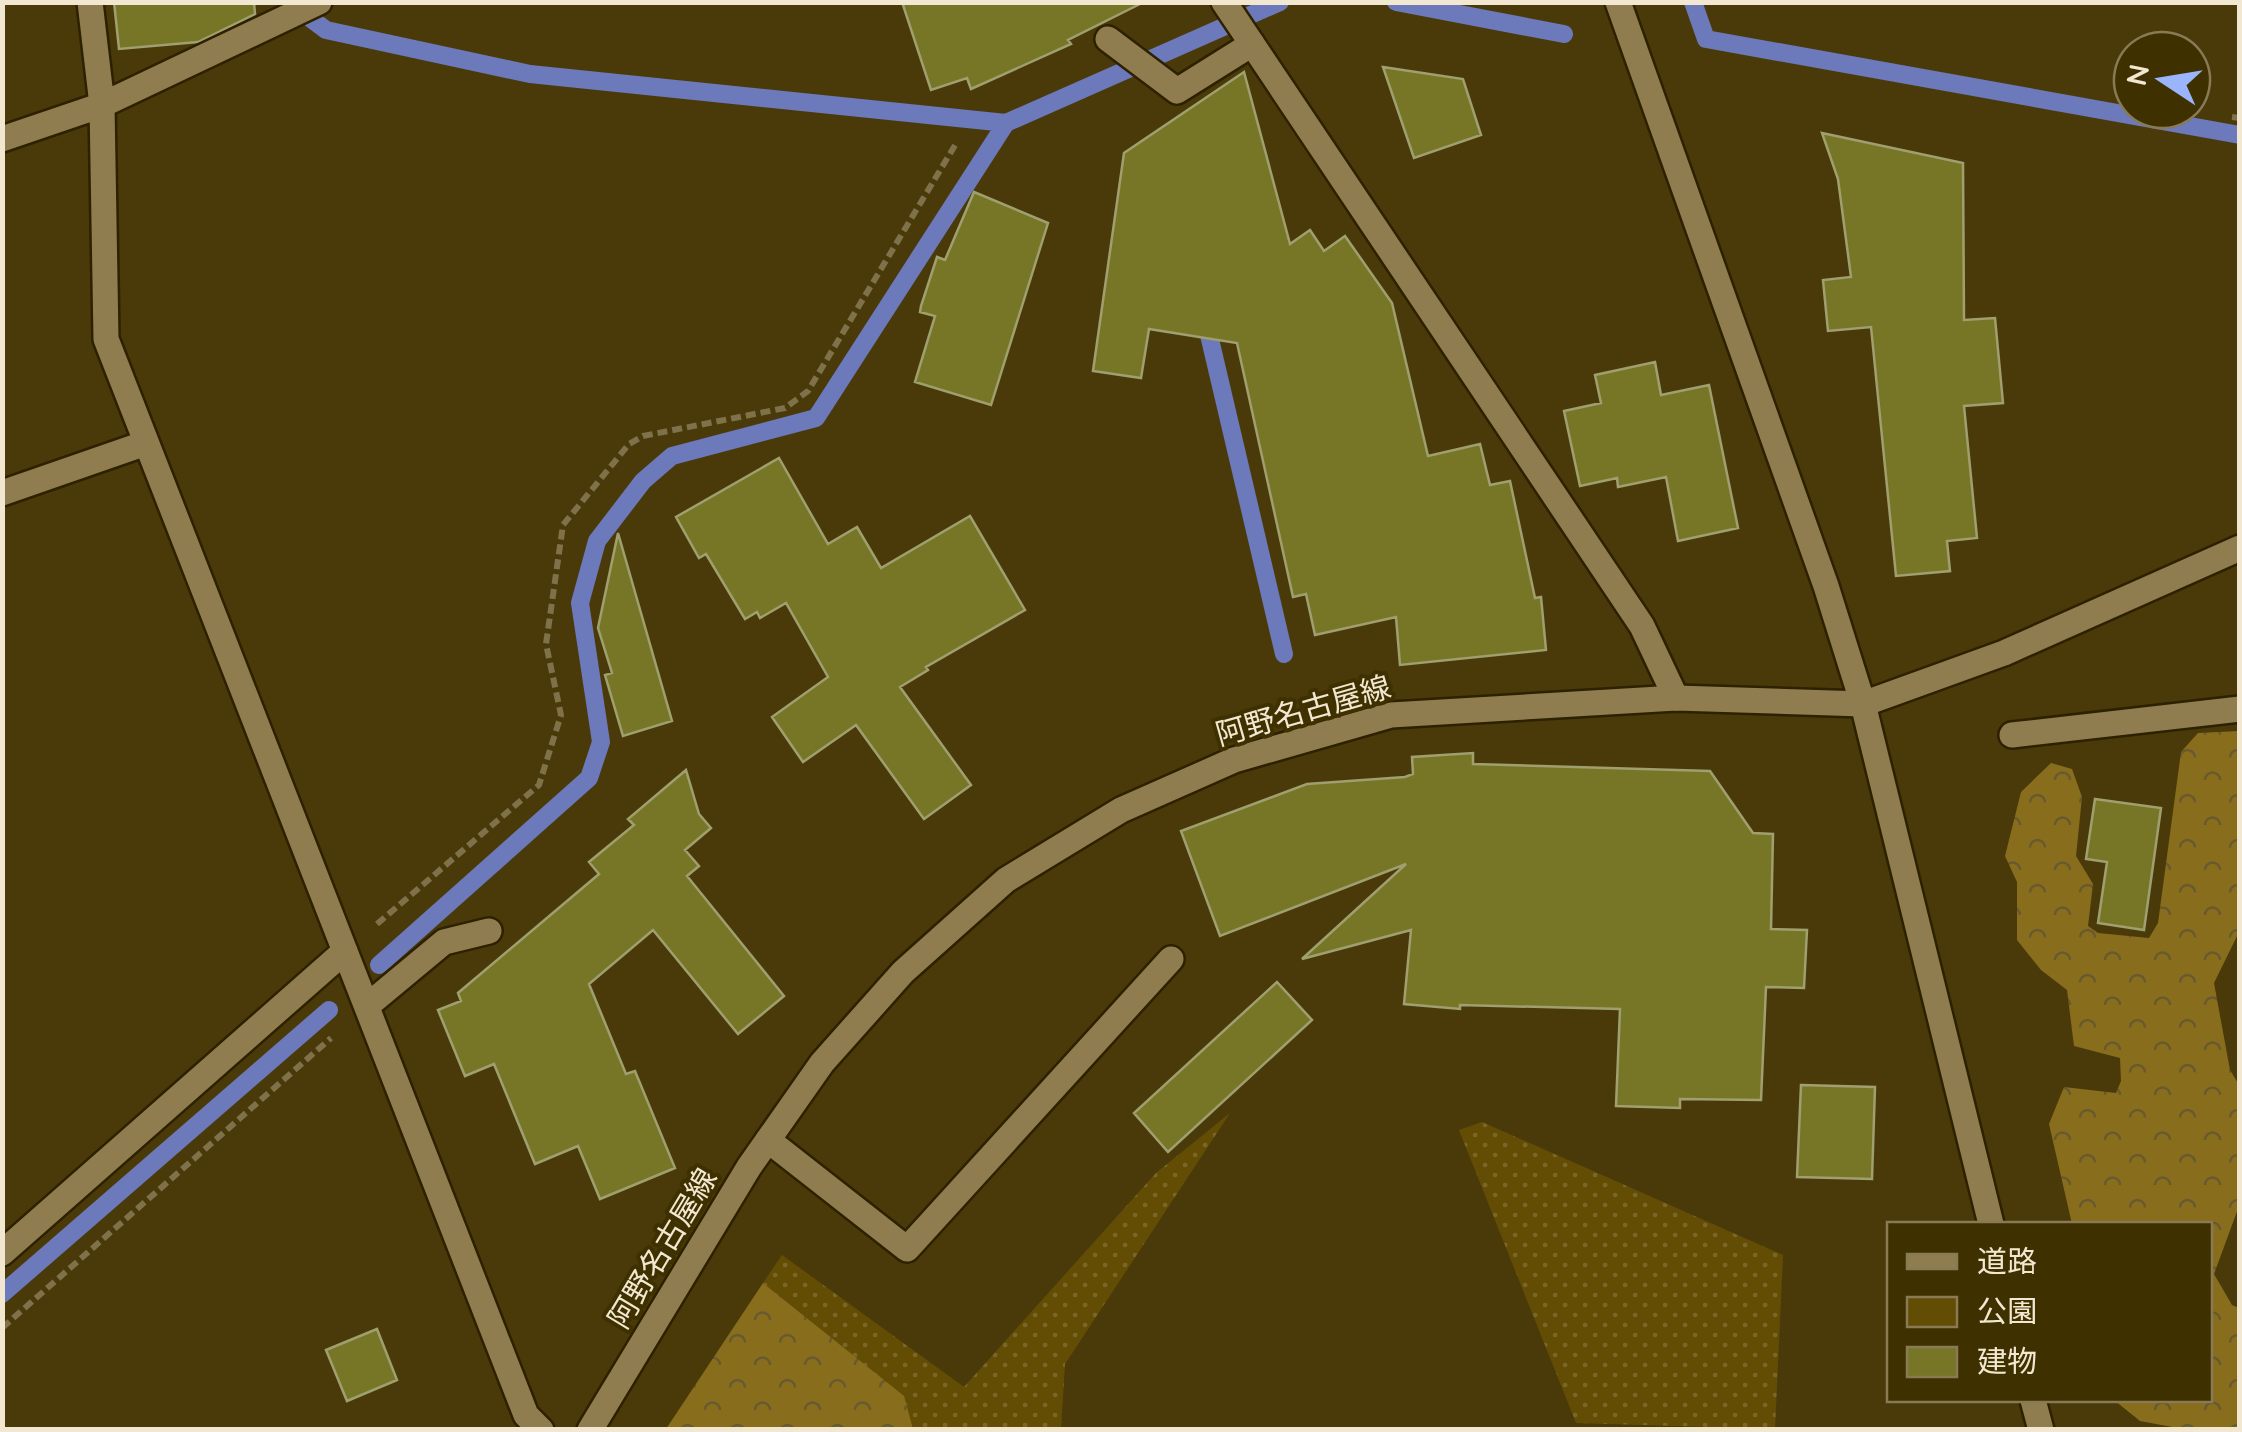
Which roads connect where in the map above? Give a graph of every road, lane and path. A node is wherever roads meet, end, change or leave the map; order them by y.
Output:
1 (90, 2) edge
2 (1224, 2) edge
3 (1618, 2) edge
4 (318, 3) edge
5 (1250, 42) junction
6 (1115, 44) dead end
7 (102, 105) junction
8 (2, 139) edge
9 (957, 142) dead end
10 (146, 443) junction
11 (2, 493) edge
12 (2240, 548) edge
13 (1676, 698) junction
14 (1863, 704) junction
15 (2240, 709) edge
16 (2012, 735) dead end
17 (489, 931) dead end
18 (345, 951) junction
19 (1170, 959) dead end
20 (367, 1006) junction
21 (768, 1140) junction
22 (1991, 1222) edge
23 (2, 1254) edge
24 (2, 1328) edge
25 (2034, 1402) edge
26 (540, 1430) edge
27 (590, 1430) edge
28 (2041, 1430) edge

1 - 7 street
2 - 5 street
3 - 14 street
4 - 7 street
5 - 6 street
5 - 13 street
7 - 8 street
7 - 10 street
9 - 18 path
10 - 11 street
10 - 18 street
12 - 14 street
13 - 14 street, 阿野名古屋線
13 - 21 street, 阿野名古屋線
14 - 22 street
15 - 16 street
17 - 20 street
18 - 20 street
18 - 23 street
19 - 21 street
20 - 24 path
20 - 26 street
21 - 27 street, 阿野名古屋線
25 - 28 street

